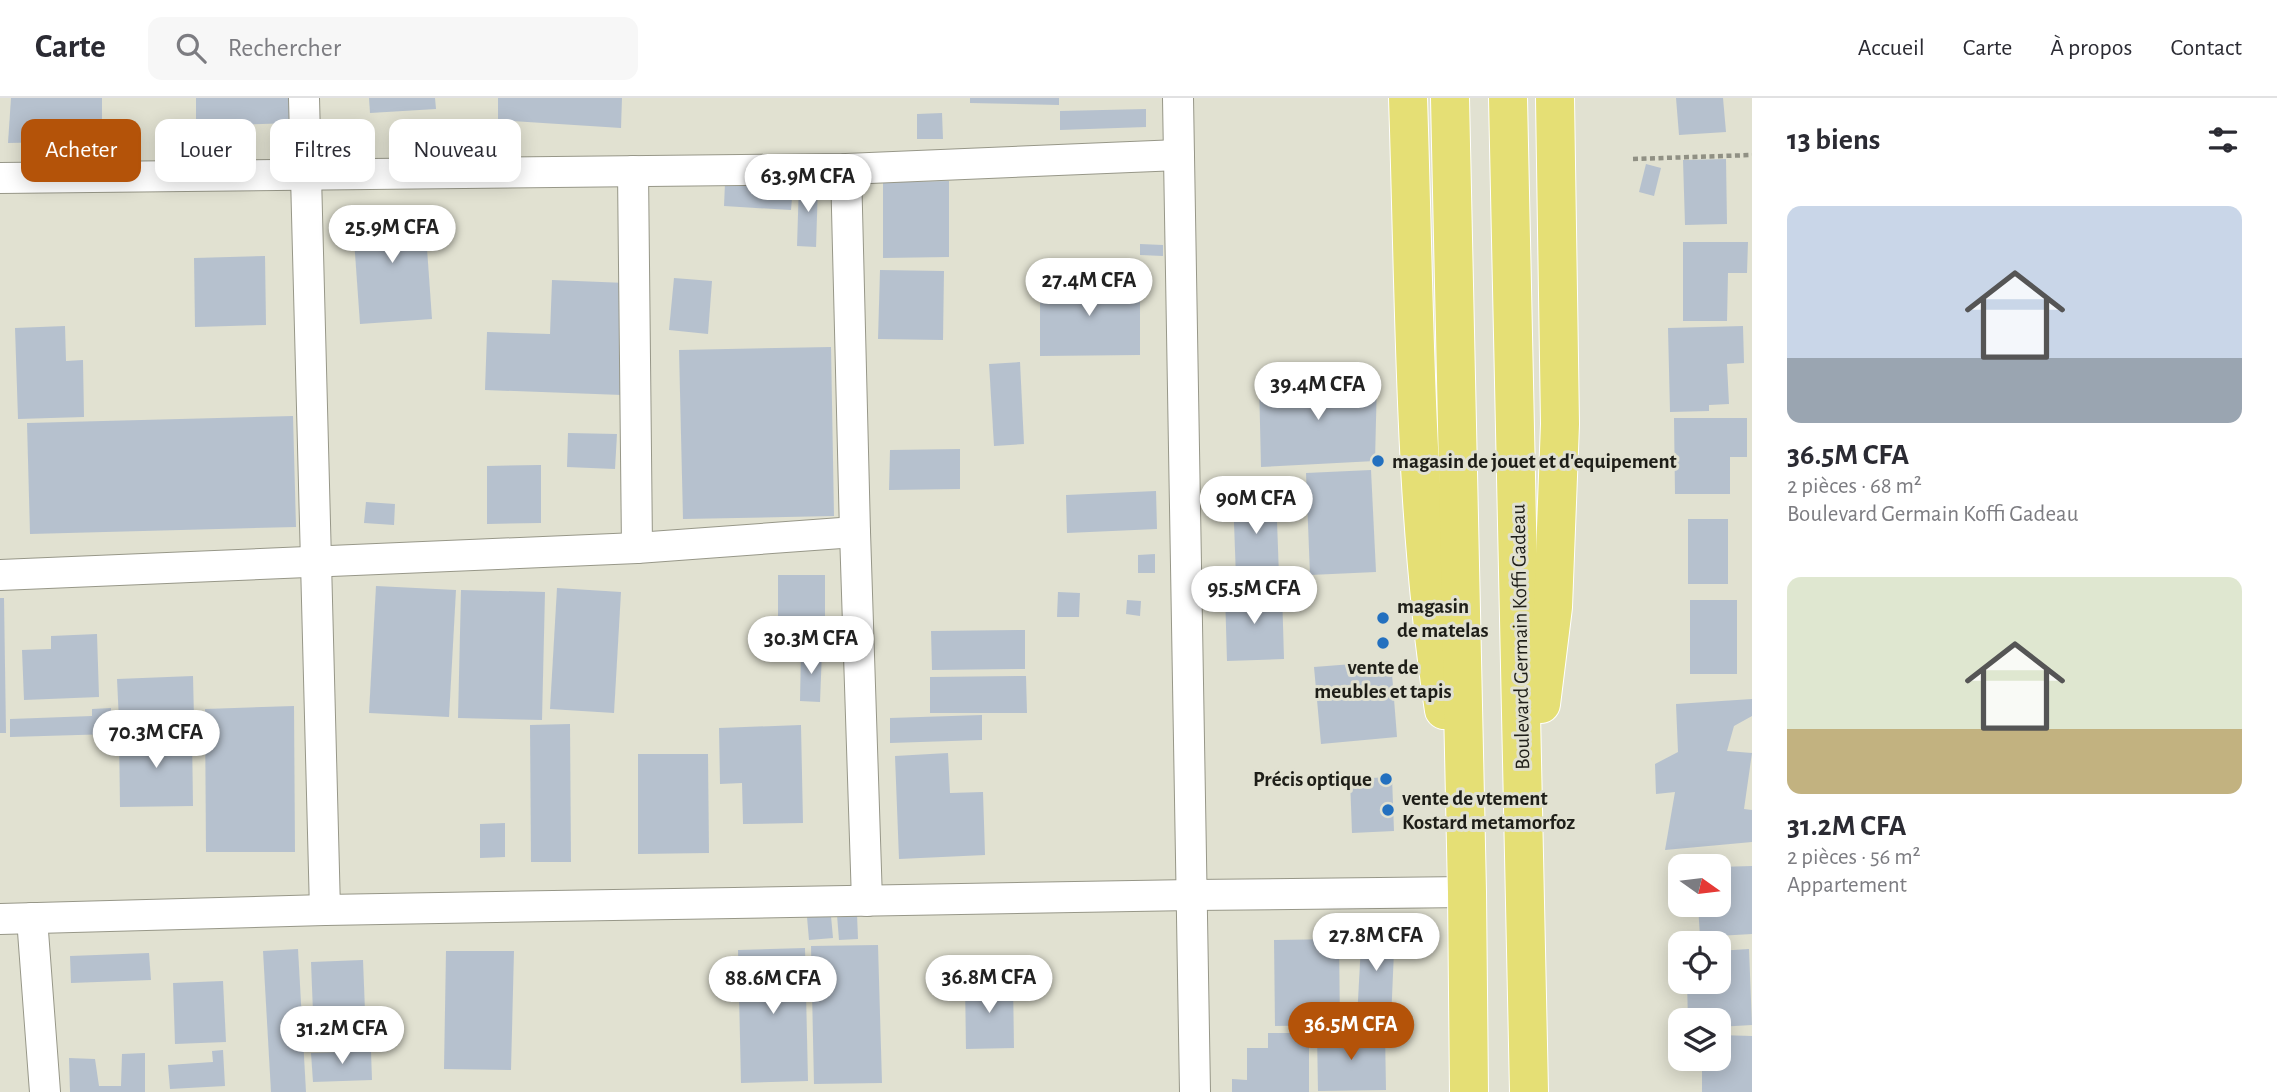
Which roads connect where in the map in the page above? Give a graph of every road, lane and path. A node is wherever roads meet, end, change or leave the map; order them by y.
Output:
1 (304, 98) edge
2 (1178, 98) edge
3 (1408, 98) edge
4 (1450, 98) edge
5 (1508, 98) edge
6 (1555, 98) edge
7 (304, 119) edge
8 (1179, 155) junction
9 (1752, 155) edge
10 (1633, 159) dead end
11 (846, 169) junction
12 (633, 171) junction
13 (375, 173) edge
14 (270, 174) edge
15 (0, 178) edge
16 (305, 182) edge
17 (855, 533) junction
18 (637, 548) junction
19 (317, 561) junction
20 (0, 575) edge
21 (1526, 891) junction
22 (1467, 892) junction
23 (1192, 895) junction
24 (867, 901) junction
25 (325, 910) junction
26 (32, 918) junction
27 (0, 919) edge
28 (45, 1092) edge
29 (1195, 1092) edge
30 (1469, 1092) edge
31 (1530, 1092) edge

1 - 7 street
2 - 8 street
3 - 22 main road
4 - 22 main road
5 - 21 main road, Boulevard Germain Koffi Gadeau
6 - 21 main road
8 - 11 street
8 - 23 street
9 - 10 path
11 - 12 street
11 - 17 street
12 - 13 street
12 - 18 street
14 - 15 street
16 - 19 street
17 - 18 street
17 - 24 street
18 - 19 street
19 - 20 street
19 - 25 street
21 - 31 main road, Boulevard Germain Koffi Gadeau
22 - 23 street
22 - 30 main road
23 - 24 street
23 - 29 street
24 - 25 street
25 - 26 street
26 - 27 street
26 - 28 street

